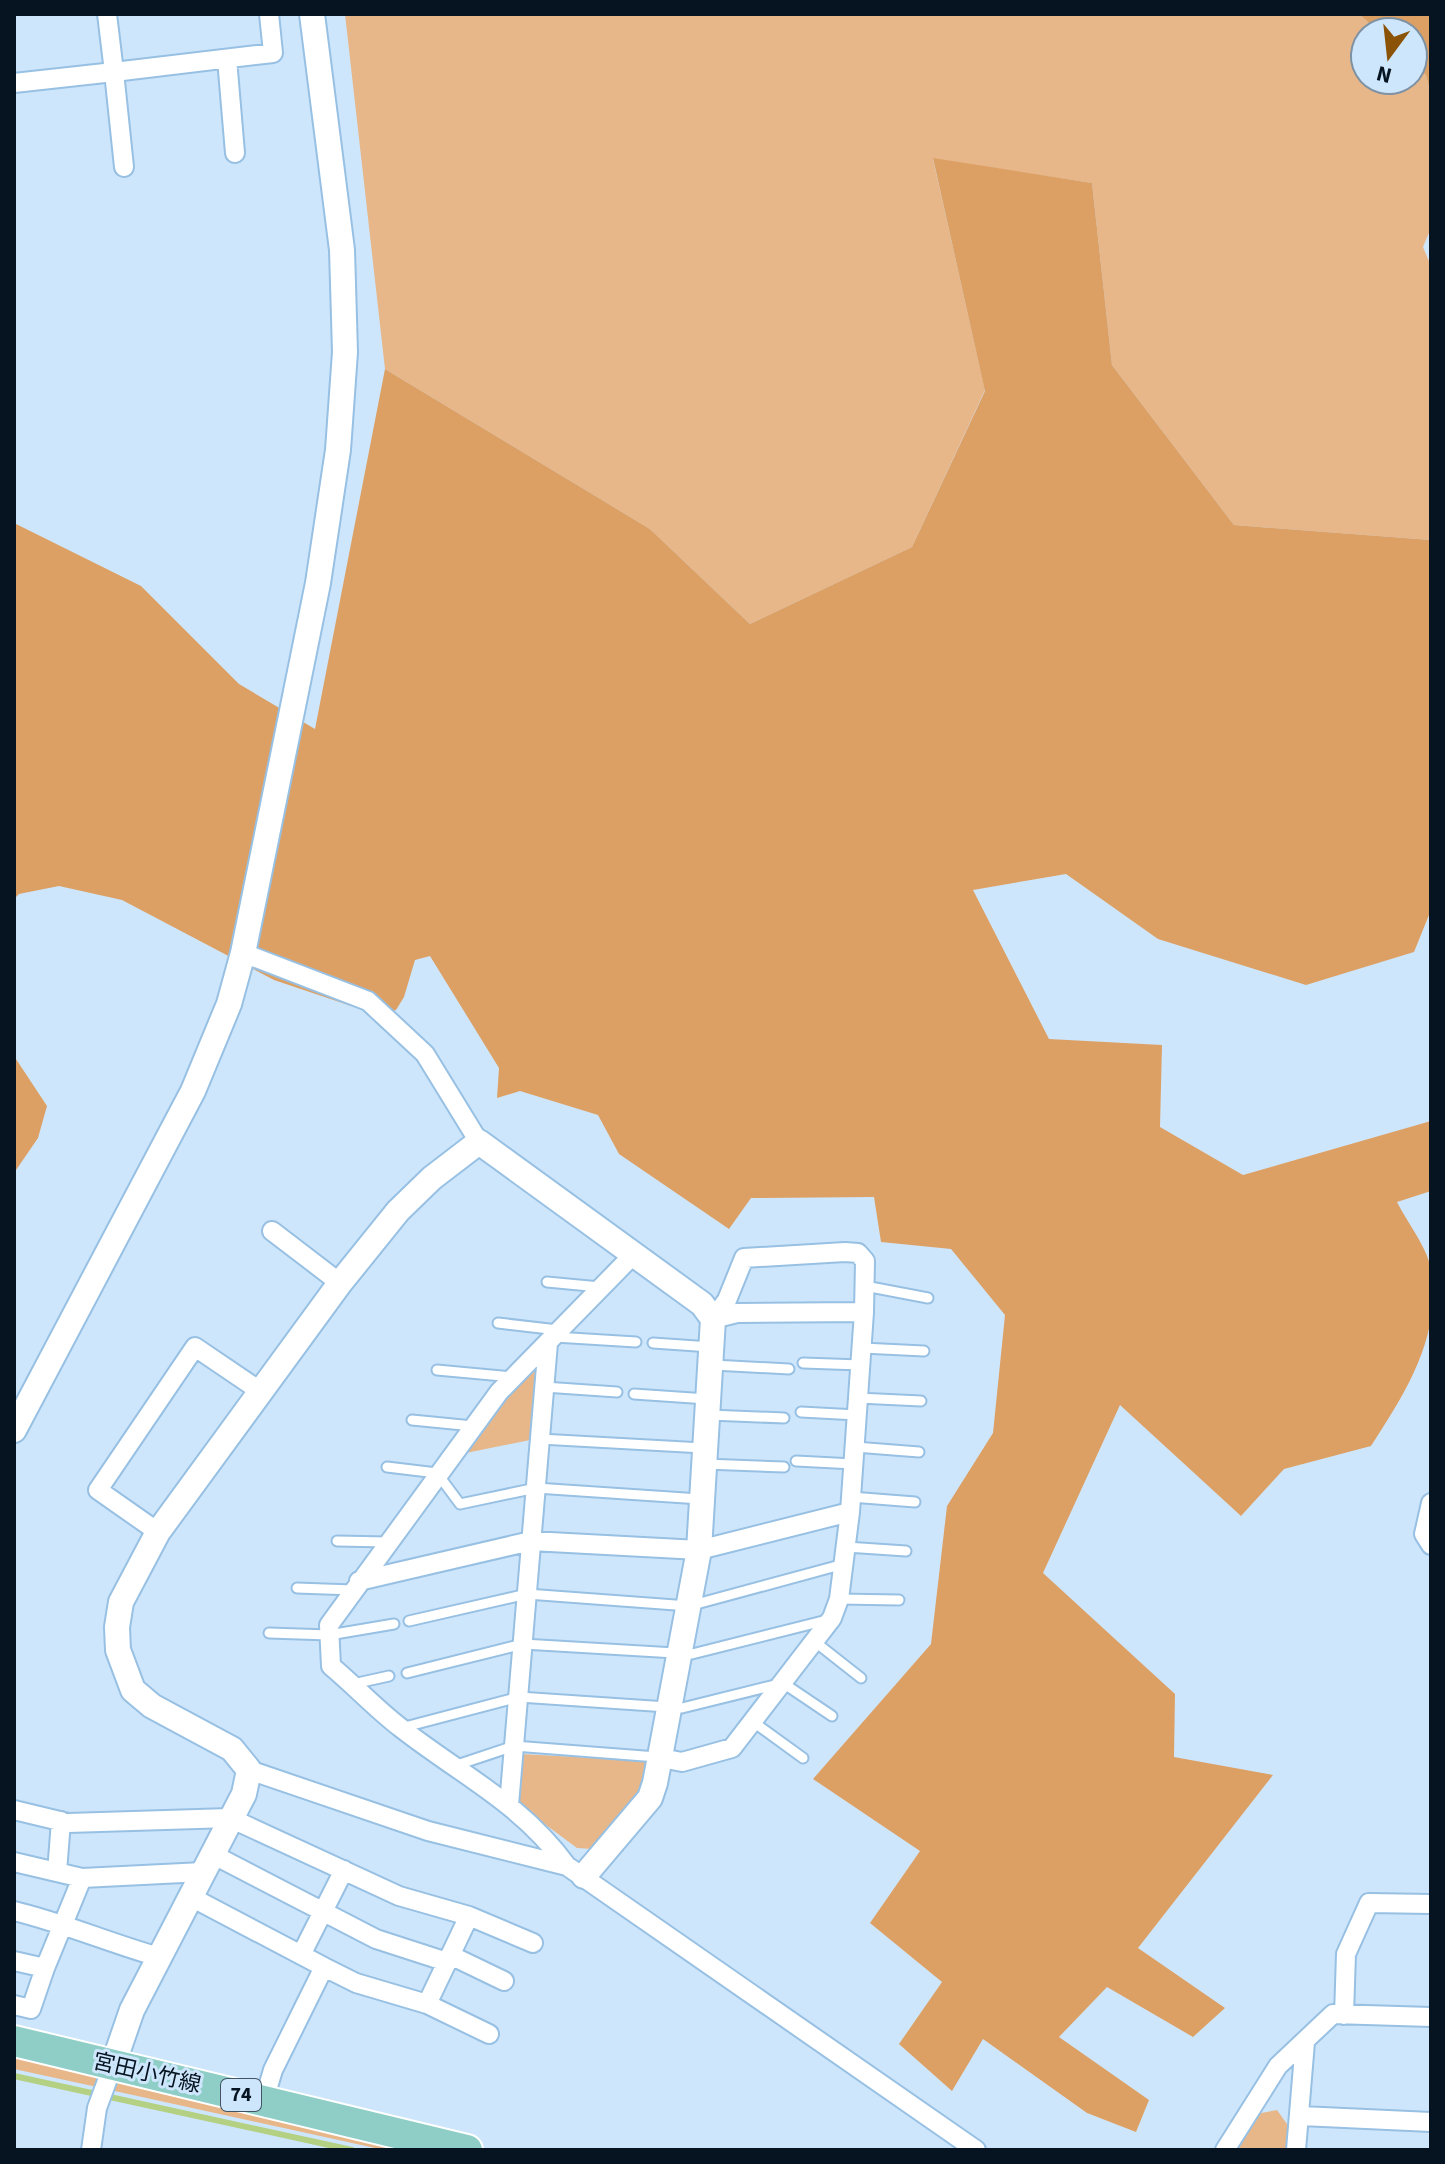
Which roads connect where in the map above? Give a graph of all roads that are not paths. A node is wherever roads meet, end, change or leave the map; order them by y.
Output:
1 (107, 14) edge
2 (269, 14) edge
3 (312, 14) edge
4 (227, 59) junction
5 (114, 72) junction
6 (14, 83) edge
7 (235, 153) dead end
8 (124, 167) dead end
9 (243, 953) junction
10 (479, 1142) junction
11 (272, 1231) dead end
12 (633, 1255) junction
13 (547, 1282) dead end
14 (340, 1283) junction
15 (865, 1286) junction
16 (603, 1287) junction
17 (928, 1298) dead end
18 (864, 1312) junction
19 (713, 1319) junction
20 (498, 1323) dead end
21 (554, 1337) junction
22 (636, 1342) dead end
23 (653, 1343) dead end
24 (924, 1351) dead end
25 (713, 1356) junction
26 (861, 1357) junction
27 (803, 1363) dead end
28 (789, 1369) dead end
29 (437, 1370) dead end
30 (513, 1377) junction
31 (544, 1387) junction
32 (260, 1391) junction
33 (617, 1392) dead end
34 (634, 1394) dead end
35 (921, 1401) dead end
36 (858, 1406) junction
37 (709, 1407) junction
38 (801, 1412) dead end
39 (784, 1418) dead end
40 (412, 1420) dead end
41 (473, 1426) junction
42 (14, 1430) edge
43 (540, 1439) junction
44 (919, 1452) dead end
45 (854, 1455) junction
46 (705, 1456) junction
47 (796, 1461) dead end
48 (387, 1467) dead end
49 (784, 1467) dead end
50 (437, 1473) junction
51 (536, 1488) junction
52 (703, 1499) junction
53 (915, 1502) dead end
54 (1431, 1503) edge
55 (851, 1504) junction
56 (158, 1532) junction
57 (337, 1541) dead end
58 (531, 1541) junction
59 (387, 1542) junction
60 (1431, 1545) edge
61 (699, 1550) junction
62 (906, 1551) dead end
63 (845, 1556) junction
64 (356, 1585) junction
65 (297, 1588) dead end
66 (527, 1594) junction
67 (839, 1599) junction
68 (899, 1600) dead end
69 (689, 1606) junction
70 (832, 1618) junction
71 (409, 1621) dead end
72 (394, 1624) dead end
73 (269, 1633) dead end
74 (329, 1635) junction
75 (814, 1641) junction
76 (523, 1644) junction
77 (680, 1655) junction
78 (407, 1673) dead end
79 (389, 1676) dead end
80 (861, 1678) dead end
81 (783, 1683) junction
82 (353, 1684) junction
83 (519, 1697) junction
84 (670, 1705) junction
85 (832, 1716) dead end
86 (752, 1721) junction
87 (400, 1728) junction
88 (514, 1746) junction
89 (661, 1758) junction
90 (803, 1758) dead end
91 (457, 1765) junction
92 (249, 1770) junction
93 (509, 1805) junction
94 (14, 1810) edge
95 (230, 1818) junction
96 (61, 1821) junction
97 (14, 1862) edge
98 (208, 1863) junction
99 (344, 1870) junction
100 (576, 1871) junction
101 (57, 1872) junction
102 (82, 1878) junction
103 (191, 1897) junction
104 (1431, 1904) edge
105 (14, 1911) edge
106 (323, 1912) junction
107 (469, 1916) junction
108 (64, 1923) junction
109 (533, 1943) dead end
110 (301, 1955) junction
111 (159, 1957) junction
112 (448, 1959) junction
113 (14, 1961) edge
114 (324, 1967) junction
115 (45, 1968) junction
116 (504, 1981) dead end
117 (427, 2004) junction
118 (14, 2005) edge
119 (1344, 2015) junction
120 (1431, 2017) edge
121 (489, 2034) dead end
122 (14, 2041) edge
123 (1305, 2042) junction
124 (108, 2076) junction
125 (264, 2100) junction
126 (1301, 2116) junction
127 (1431, 2122) edge
128 (91, 2150) edge
129 (467, 2150) edge
130 (976, 2150) edge
131 (1225, 2150) edge
132 (1296, 2150) edge

1 - 5 street
2 - 4 street
3 - 9 street
4 - 5 street
4 - 7 street
5 - 6 street
5 - 8 street
9 - 10 street
9 - 42 street
10 - 12 street
10 - 14 street
11 - 14 street
12 - 16 street
12 - 19 street
13 - 16 lane
14 - 32 street
15 - 17 lane
15 - 18 street
15 - 19 street
16 - 21 street
18 - 19 street
18 - 26 street
19 - 25 street
20 - 21 lane
21 - 22 lane
21 - 30 street
21 - 31 street
23 - 25 lane
24 - 26 lane
25 - 28 lane
25 - 37 street
26 - 27 lane
26 - 36 street
29 - 30 lane
30 - 41 street
31 - 33 lane
31 - 43 street
32 - 56 street
32 - 56 street
34 - 37 lane
35 - 36 lane
36 - 38 lane
36 - 45 street
37 - 39 lane
37 - 46 street
40 - 41 lane
41 - 50 street
43 - 46 lane
43 - 51 street
44 - 45 lane
45 - 47 lane
45 - 55 street
46 - 49 lane
46 - 52 street
48 - 50 lane
50 - 51 lane
50 - 59 street
51 - 52 lane
51 - 58 street
52 - 61 street
53 - 55 lane
54 - 60 street
55 - 61 street
55 - 63 street
56 - 92 street
57 - 59 lane
58 - 61 street
58 - 64 street
58 - 66 street
59 - 64 street
61 - 69 street
62 - 63 lane
63 - 67 street
63 - 69 lane
64 - 65 lane
64 - 74 street
66 - 69 lane
66 - 71 lane
66 - 76 street
67 - 68 lane
67 - 70 street
69 - 77 street
70 - 75 street
70 - 77 lane
72 - 74 lane
73 - 74 lane
74 - 82 street
75 - 80 lane
75 - 81 street
76 - 77 lane
76 - 78 lane
76 - 83 street
77 - 84 street
79 - 82 lane
81 - 84 lane
81 - 85 lane
81 - 86 street
82 - 87 street
83 - 84 lane
83 - 87 lane
83 - 88 street
84 - 89 street
86 - 89 street
86 - 90 lane
87 - 91 street
88 - 89 lane
88 - 91 lane
88 - 93 street
89 - 100 street
91 - 93 street
92 - 95 street
92 - 100 street
93 - 100 street
94 - 96 street
95 - 96 street
95 - 98 street
95 - 99 street
96 - 101 street
97 - 101 street
98 - 102 street
98 - 103 street
98 - 106 street
99 - 106 street
99 - 107 street
100 - 130 street
101 - 102 street
102 - 108 street
103 - 110 street
103 - 111 street
104 - 119 street
105 - 108 street
106 - 110 street
106 - 112 street
107 - 109 street
107 - 112 street
108 - 111 street
108 - 115 street
110 - 114 street
111 - 124 street
112 - 116 street
112 - 117 street
113 - 115 street
114 - 117 street
114 - 125 street
115 - 118 street
117 - 121 street
119 - 120 street
119 - 123 street
122 - 124 main road, 宮田小竹線 / 74
123 - 126 street
123 - 131 street
124 - 125 main road, 宮田小竹線 / 74
124 - 128 street
125 - 129 main road, 宮田小竹線 / 74
126 - 127 street
126 - 132 street

